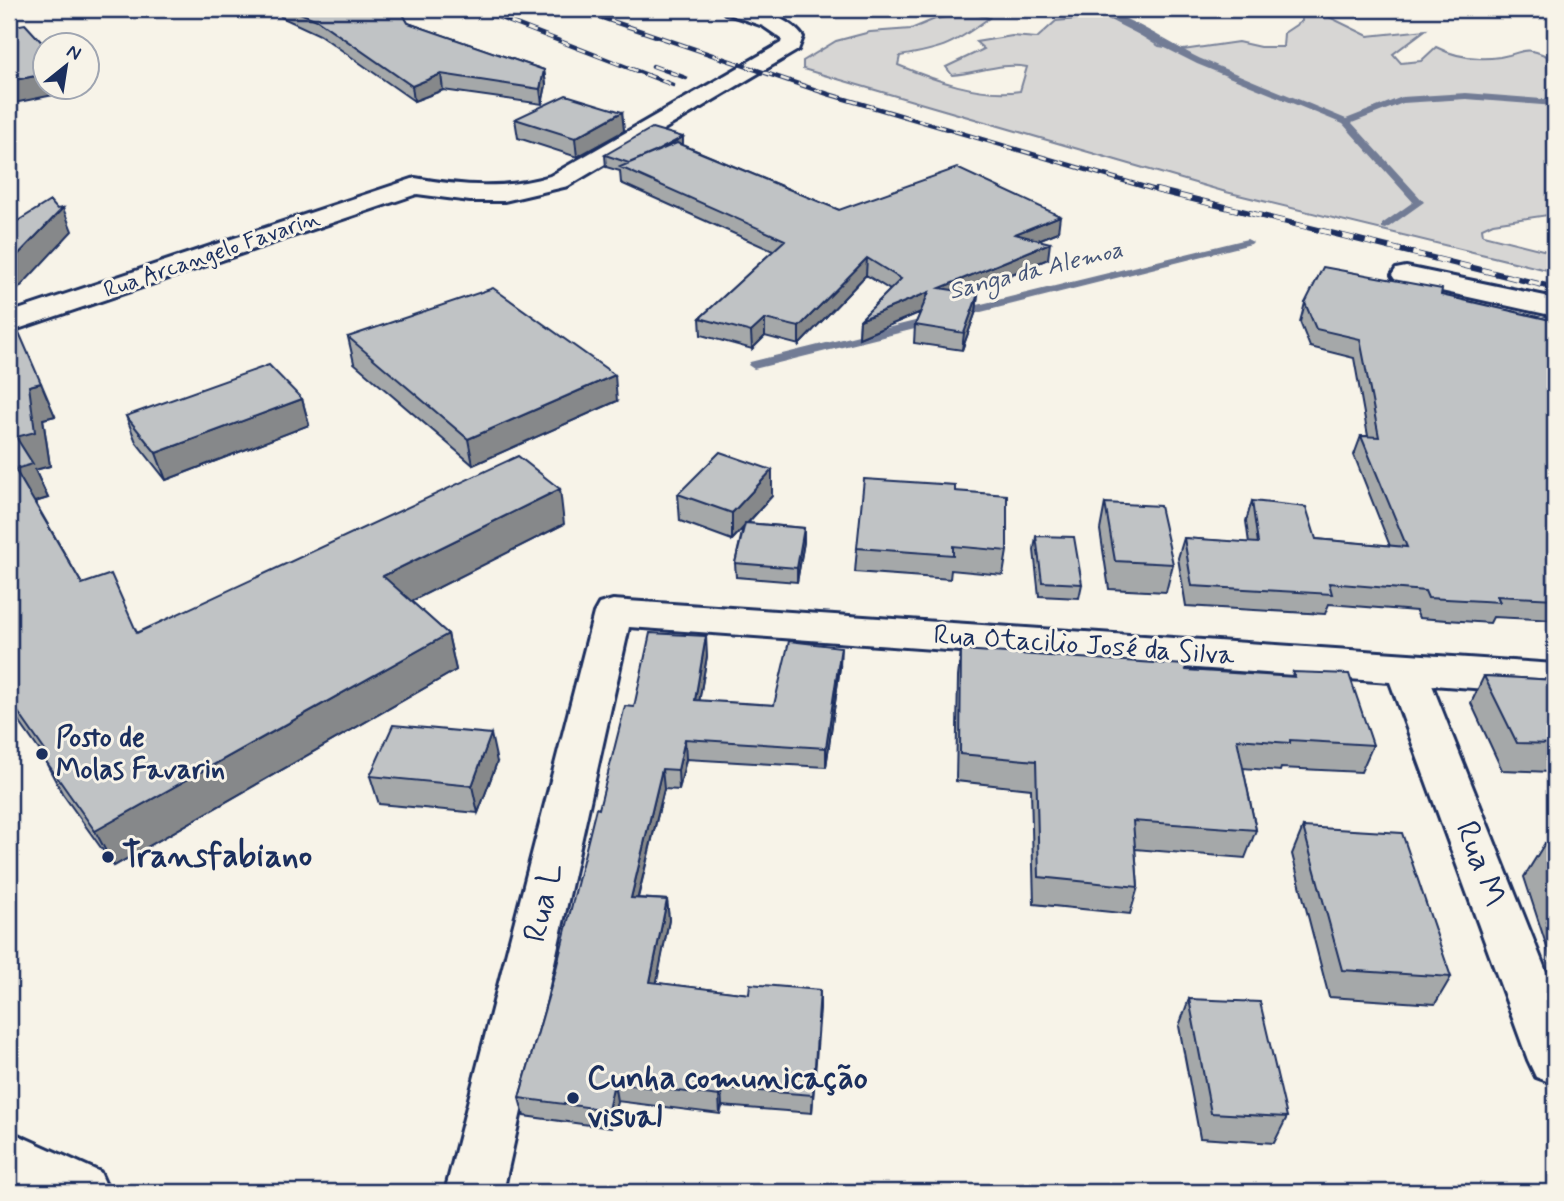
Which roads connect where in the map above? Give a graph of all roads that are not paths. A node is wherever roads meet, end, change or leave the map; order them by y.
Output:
1 (732, 9) edge
2 (1406, 275) dead end
3 (1555, 307) edge
4 (9, 323) edge
5 (613, 613) joint
6 (1405, 668) junction
7 (1555, 679) edge
8 (1555, 1060) edge
9 (9, 1158) edge
10 (80, 1192) edge
11 (474, 1192) edge

1 - 4 main road, Rua Arcangelo Favarin
2 - 3 main road
5 - 6 main road, Rua Otacilio José da Silva
5 - 11 main road, Rua L
6 - 7 main road, Rua Otacilio José da Silva
6 - 8 main road, Rua M
9 - 10 main road

